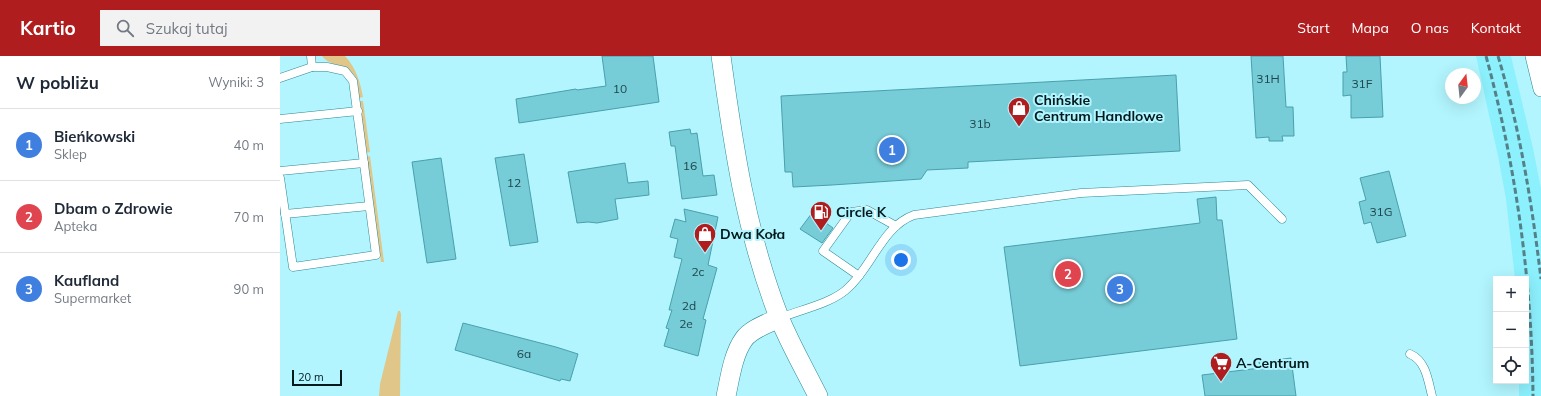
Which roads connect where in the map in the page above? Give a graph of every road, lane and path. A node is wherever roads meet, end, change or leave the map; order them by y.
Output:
1 (312, 56) edge
2 (721, 56) edge
3 (1533, 56) edge
4 (312, 67) junction
5 (280, 78) edge
6 (1541, 90) edge
7 (358, 111) junction
8 (280, 119) edge
9 (364, 163) junction
10 (280, 171) edge
11 (280, 178) edge
12 (369, 206) junction
13 (285, 214) junction
14 (1282, 219) dead end
15 (896, 226) junction
16 (859, 276) junction
17 (779, 318) junction
18 (1410, 354) dead end
19 (726, 396) edge
20 (818, 396) edge
21 (1432, 396) edge

1 - 4 lane
2 - 17 street
3 - 6 street
4 - 5 lane
4 - 7 lane
7 - 8 lane
7 - 9 lane
9 - 10 lane
9 - 12 lane
11 - 13 lane
12 - 13 lane
12 - 13 lane
14 - 15 lane
15 - 16 lane
15 - 16 lane
16 - 17 lane
17 - 19 street
17 - 20 street
18 - 21 lane

